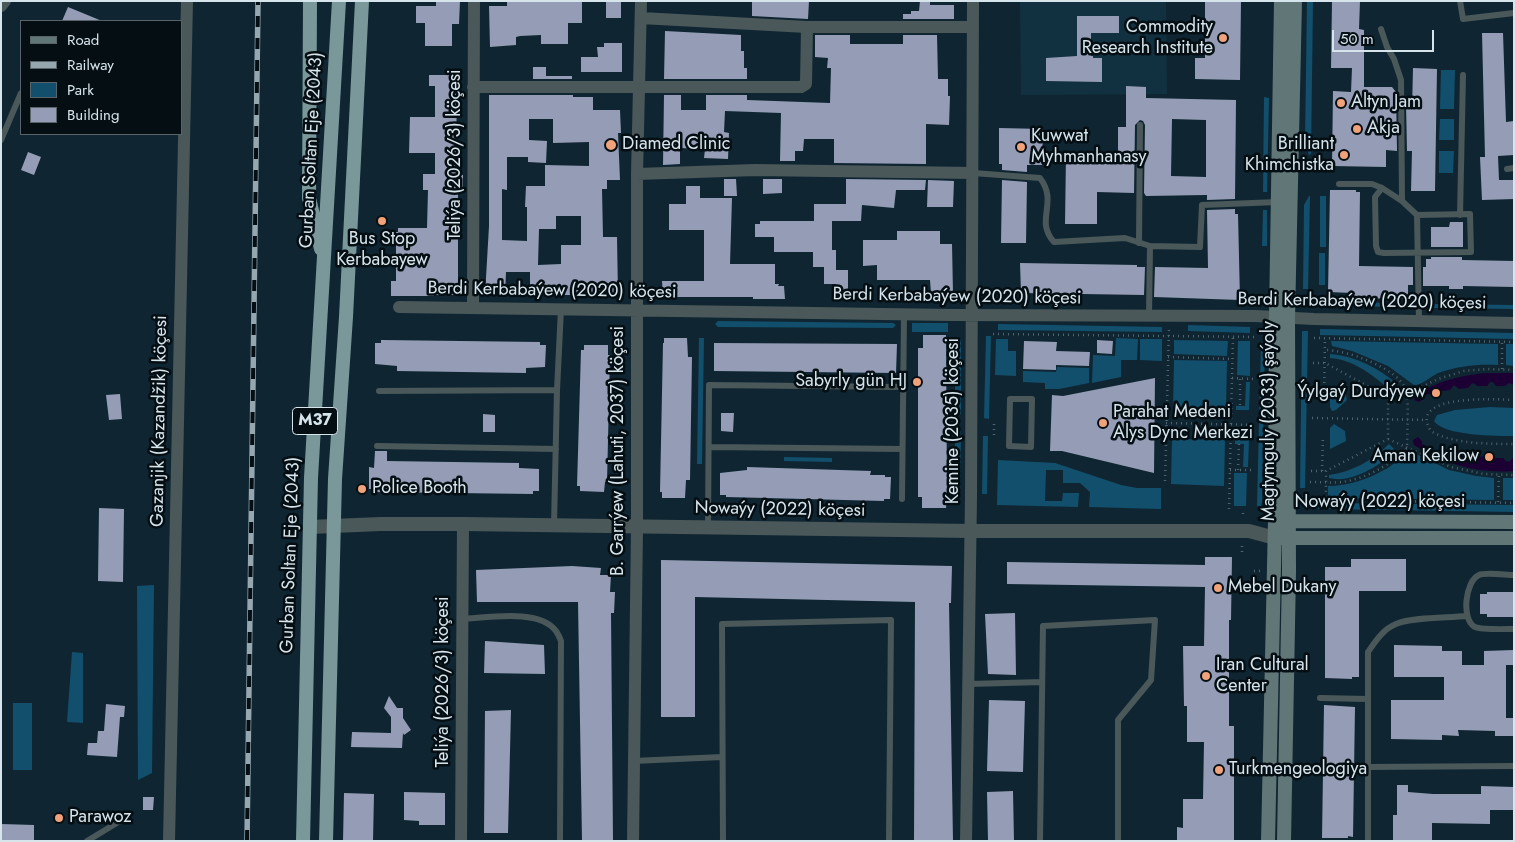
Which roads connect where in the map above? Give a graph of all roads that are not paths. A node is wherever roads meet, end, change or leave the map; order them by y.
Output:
1 (5, 1) edge
2 (187, 1) edge
3 (310, 1) edge
4 (339, 1) edge
5 (362, 1) edge
6 (474, 1) edge
7 (642, 1) edge
8 (973, 1) edge
9 (1281, 1) edge
10 (1294, 1) edge
11 (1460, 1) edge
12 (1, 6) edge
13 (1514, 13) edge
14 (641, 18) junction
15 (807, 27) junction
16 (973, 28) junction
17 (1381, 29) dead end
18 (1463, 75) dead end
19 (473, 87) junction
20 (640, 87) junction
21 (20, 95) edge
22 (1140, 125) dead end
23 (1, 140) edge
24 (973, 173) junction
25 (637, 174) junction
26 (1339, 184) dead end
27 (1382, 188) junction
28 (1402, 201) junction
29 (1278, 202) junction
30 (1417, 215) junction
31 (1460, 215) junction
32 (1139, 243) junction
33 (1150, 246) junction
34 (1418, 253) junction
35 (325, 265) junction
36 (399, 307) dead end
37 (473, 308) junction
38 (561, 309) junction
39 (638, 310) junction
40 (904, 314) junction
41 (972, 315) junction
42 (1149, 316) junction
43 (1282, 318) junction
44 (1419, 322) junction
45 (1514, 323) edge
46 (903, 388) junction
47 (557, 390) junction
48 (379, 391) dead end
49 (1010, 398) joint
50 (377, 446) dead end
51 (709, 446) junction
52 (556, 449) junction
53 (902, 449) junction
54 (902, 499) dead end
55 (1282, 521) junction
56 (1514, 522) edge
57 (463, 524) junction
58 (554, 526) junction
59 (310, 527) junction
60 (333, 527) junction
61 (636, 527) junction
62 (708, 527) junction
63 (970, 531) junction
64 (1249, 531) junction
65 (1282, 538) junction
66 (1514, 538) edge
67 (1514, 575) edge
68 (1467, 616) junction
69 (461, 619) junction
70 (1514, 629) edge
71 (1042, 682) junction
72 (969, 684) junction
73 (1320, 698) dead end
74 (1368, 699) junction
75 (722, 757) junction
76 (633, 761) junction
77 (1514, 766) edge
78 (1369, 767) junction
79 (125, 818) dead end
80 (87, 841) edge
81 (169, 841) edge
82 (303, 841) edge
83 (326, 841) edge
84 (460, 841) edge
85 (560, 841) edge
86 (633, 841) edge
87 (723, 841) edge
88 (889, 841) edge
89 (966, 841) edge
90 (1040, 841) edge
91 (1118, 841) edge
92 (1268, 841) edge
93 (1284, 841) edge
94 (1368, 841) edge

1 - 12 street
2 - 81 street, Gazanjik (Kazandžik) köçesi
3 - 35 highway
4 - 35 highway, Gurban Soltan Eje (2043) / M37
5 - 60 highway, M37
6 - 19 street, Teliýa (2026/3) köçesi
7 - 14 street, B. Garrýew (Lahuti, 2037) köçesi
8 - 16 street, Kemine (2035) köçesi
9 - 29 main road, Magtymguly (2033) şaýoly
10 - 43 main road, Magtymguly (2033) şaýoly
11 - 13 lane
14 - 15 street
14 - 20 street, B. Garrýew (Lahuti, 2037) köçesi
15 - 16 street
15 - 20 street
16 - 24 street, Kemine (2035) köçesi
17 - 28 lane
18 - 31 lane
19 - 20 street
19 - 37 street, Teliýa (2026/3) köçesi
20 - 25 street, B. Garrýew (Lahuti, 2037) köçesi
21 - 23 lane
22 - 32 lane
24 - 25 street
24 - 32 lane
24 - 41 street, Kemine (2035) köçesi
25 - 39 street, B. Garrýew (Lahuti, 2037) köçesi
26 - 27 lane
27 - 28 lane
27 - 34 lane
28 - 30 lane
29 - 33 lane
29 - 43 main road, Magtymguly (2033) şaýoly
30 - 31 lane
30 - 34 lane
31 - 34 lane
32 - 33 lane
33 - 42 lane
34 - 44 lane
35 - 59 highway, Gurban Soltan Eje (2043) / M37
36 - 37 street, Berdi Kerbabaýew (2020) köçesi
37 - 38 street, Berdi Kerbabaýew (2020) köçesi
38 - 39 street, Berdi Kerbabaýew (2020) köçesi
38 - 47 lane
39 - 40 street, Berdi Kerbabaýew (2020) köçesi
39 - 61 street, B. Garrýew (Lahuti, 2037) köçesi
40 - 41 street, Berdi Kerbabaýew (2020) köçesi
40 - 46 lane
41 - 42 street, Berdi Kerbabaýew (2020) köçesi
41 - 63 street, Kemine (2035) köçesi
42 - 43 street, Berdi Kerbabaýew (2020) köçesi
43 - 44 street, Berdi Kerbabaýew (2020) köçesi
43 - 55 main road, Magtymguly (2033) şaýoly
44 - 45 street, Berdi Kerbabaýew (2020) köçesi
46 - 51 lane
46 - 53 lane
47 - 48 lane
47 - 52 lane
49 - 49 lane
50 - 52 lane
51 - 53 lane
51 - 62 lane
52 - 58 lane
53 - 54 lane
55 - 56 main road, Nowaýy (2022) köçesi
55 - 64 street, Nowaýy (2022) köçesi
55 - 65 main road, Magtymguly (2033) şaýoly
57 - 58 street, Nowaýy (2022) köçesi
57 - 60 street, Nowaýy (2022) köçesi
57 - 69 street, Teliýa (2026/3) köçesi
58 - 61 street, Nowaýy (2022) köçesi
59 - 60 street, Nowaýy (2022) köçesi
59 - 82 highway, Gurban Soltan Eje (2043) / M37
60 - 83 highway, M37
61 - 62 street, Nowaýy (2022) köçesi
61 - 76 street, B. Garrýew (Lahuti, 2037) köçesi
62 - 63 street, Nowaýy (2022) köçesi
63 - 64 street, Nowaýy (2022) köçesi
63 - 72 street, Kemine (2035) köçesi
64 - 65 street, Nowaýy (2022) köçesi
65 - 66 main road, Nowaýy (2022) köçesi
65 - 92 main road, Magtymguly (2033) şaýoly
65 - 93 main road, Magtymguly (2033) şaýoly
67 - 68 lane
68 - 70 lane
68 - 74 lane
69 - 84 street, Teliýa (2026/3) köçesi
69 - 85 lane
71 - 72 lane
71 - 90 lane
71 - 91 lane
72 - 89 street, Kemine (2035) köçesi
73 - 74 lane
74 - 78 lane
75 - 76 lane
75 - 87 lane
75 - 88 lane
76 - 86 street, B. Garrýew (Lahuti, 2037) köçesi
77 - 78 lane
78 - 94 lane
79 - 80 lane

